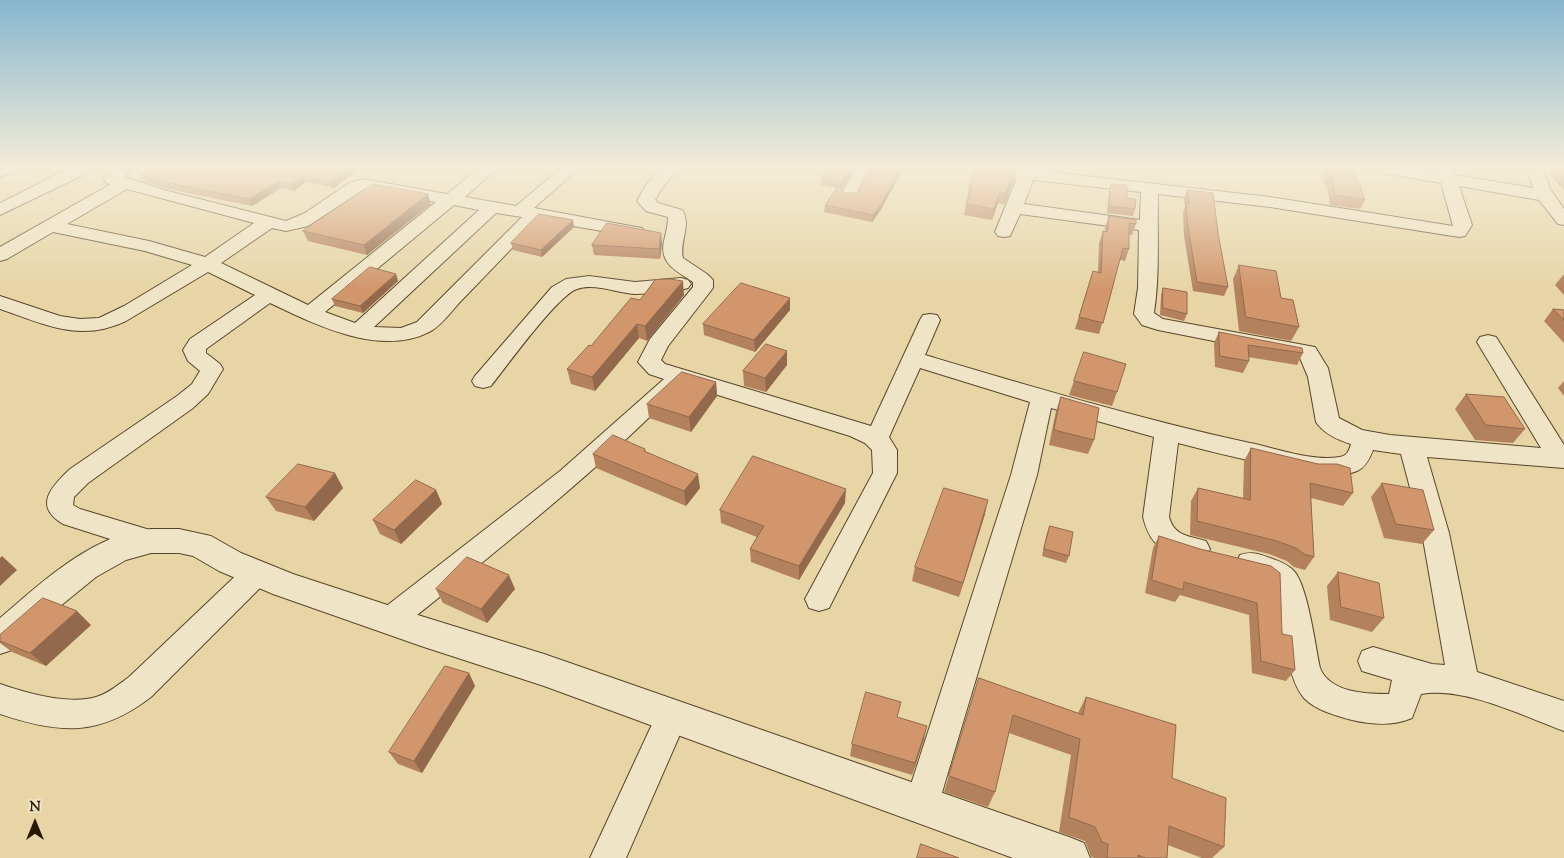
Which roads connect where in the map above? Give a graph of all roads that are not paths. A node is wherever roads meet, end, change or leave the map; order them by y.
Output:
1 (75, 209) edge
2 (227, 209) edge
3 (320, 209) edge
4 (441, 209) edge
5 (490, 209) edge
6 (511, 209) edge
7 (532, 209) edge
8 (659, 209) edge
9 (1014, 209) edge
10 (1022, 209) edge
11 (1149, 209) edge
12 (1312, 209) edge
13 (1458, 209) edge
14 (1554, 209) edge
15 (529, 212) junction
16 (1564, 220) edge
17 (268, 222) junction
18 (51, 226) junction
19 (1148, 226) junction
20 (1004, 232) dead end
21 (672, 238) junction
22 (0, 256) edge
23 (207, 264) junction
24 (704, 280) junction
25 (268, 295) junction
26 (0, 302) edge
27 (311, 313) junction
28 (930, 320) dead end
29 (358, 331) junction
30 (1488, 342) dead end
31 (912, 358) junction
32 (678, 376) junction
33 (483, 381) dead end
34 (1042, 398) junction
35 (1166, 432) junction
36 (877, 438) junction
37 (1364, 438) junction
38 (1410, 447) junction
39 (1562, 459) edge
40 (151, 541) junction
41 (257, 573) junction
42 (819, 599) dead end
43 (390, 620) junction
44 (0, 639) edge
45 (1373, 661) dead end
46 (1428, 677) junction
47 (1463, 680) junction
48 (0, 699) edge
49 (672, 716) junction
50 (1564, 716) edge
51 (921, 806) junction
52 (1031, 851) edge
53 (608, 858) edge
54 (1069, 858) edge

1 - 18 street
2 - 17 street
3 - 17 street
4 - 27 street
5 - 29 street
6 - 15 street
7 - 15 street
8 - 21 street
9 - 20 street
10 - 19 street
11 - 19 street
12 - 13 street
14 - 16 street
15 - 21 street
15 - 29 street
17 - 23 street
18 - 22 street
18 - 23 street
19 - 37 street
21 - 24 street
23 - 25 street
23 - 26 street
24 - 32 street
24 - 33 street
25 - 27 street
25 - 40 street
27 - 29 street
28 - 31 street
30 - 39 street
31 - 34 street
31 - 36 street
32 - 36 street
32 - 43 street
34 - 35 street
34 - 51 street
35 - 37 street
35 - 46 street
36 - 42 street
37 - 38 street
38 - 39 street
38 - 47 street
40 - 41 street
40 - 44 street
41 - 43 street
41 - 48 street
43 - 49 street
45 - 46 street
46 - 47 street
47 - 50 street
49 - 51 street
49 - 53 street
51 - 52 street
52 - 54 street

